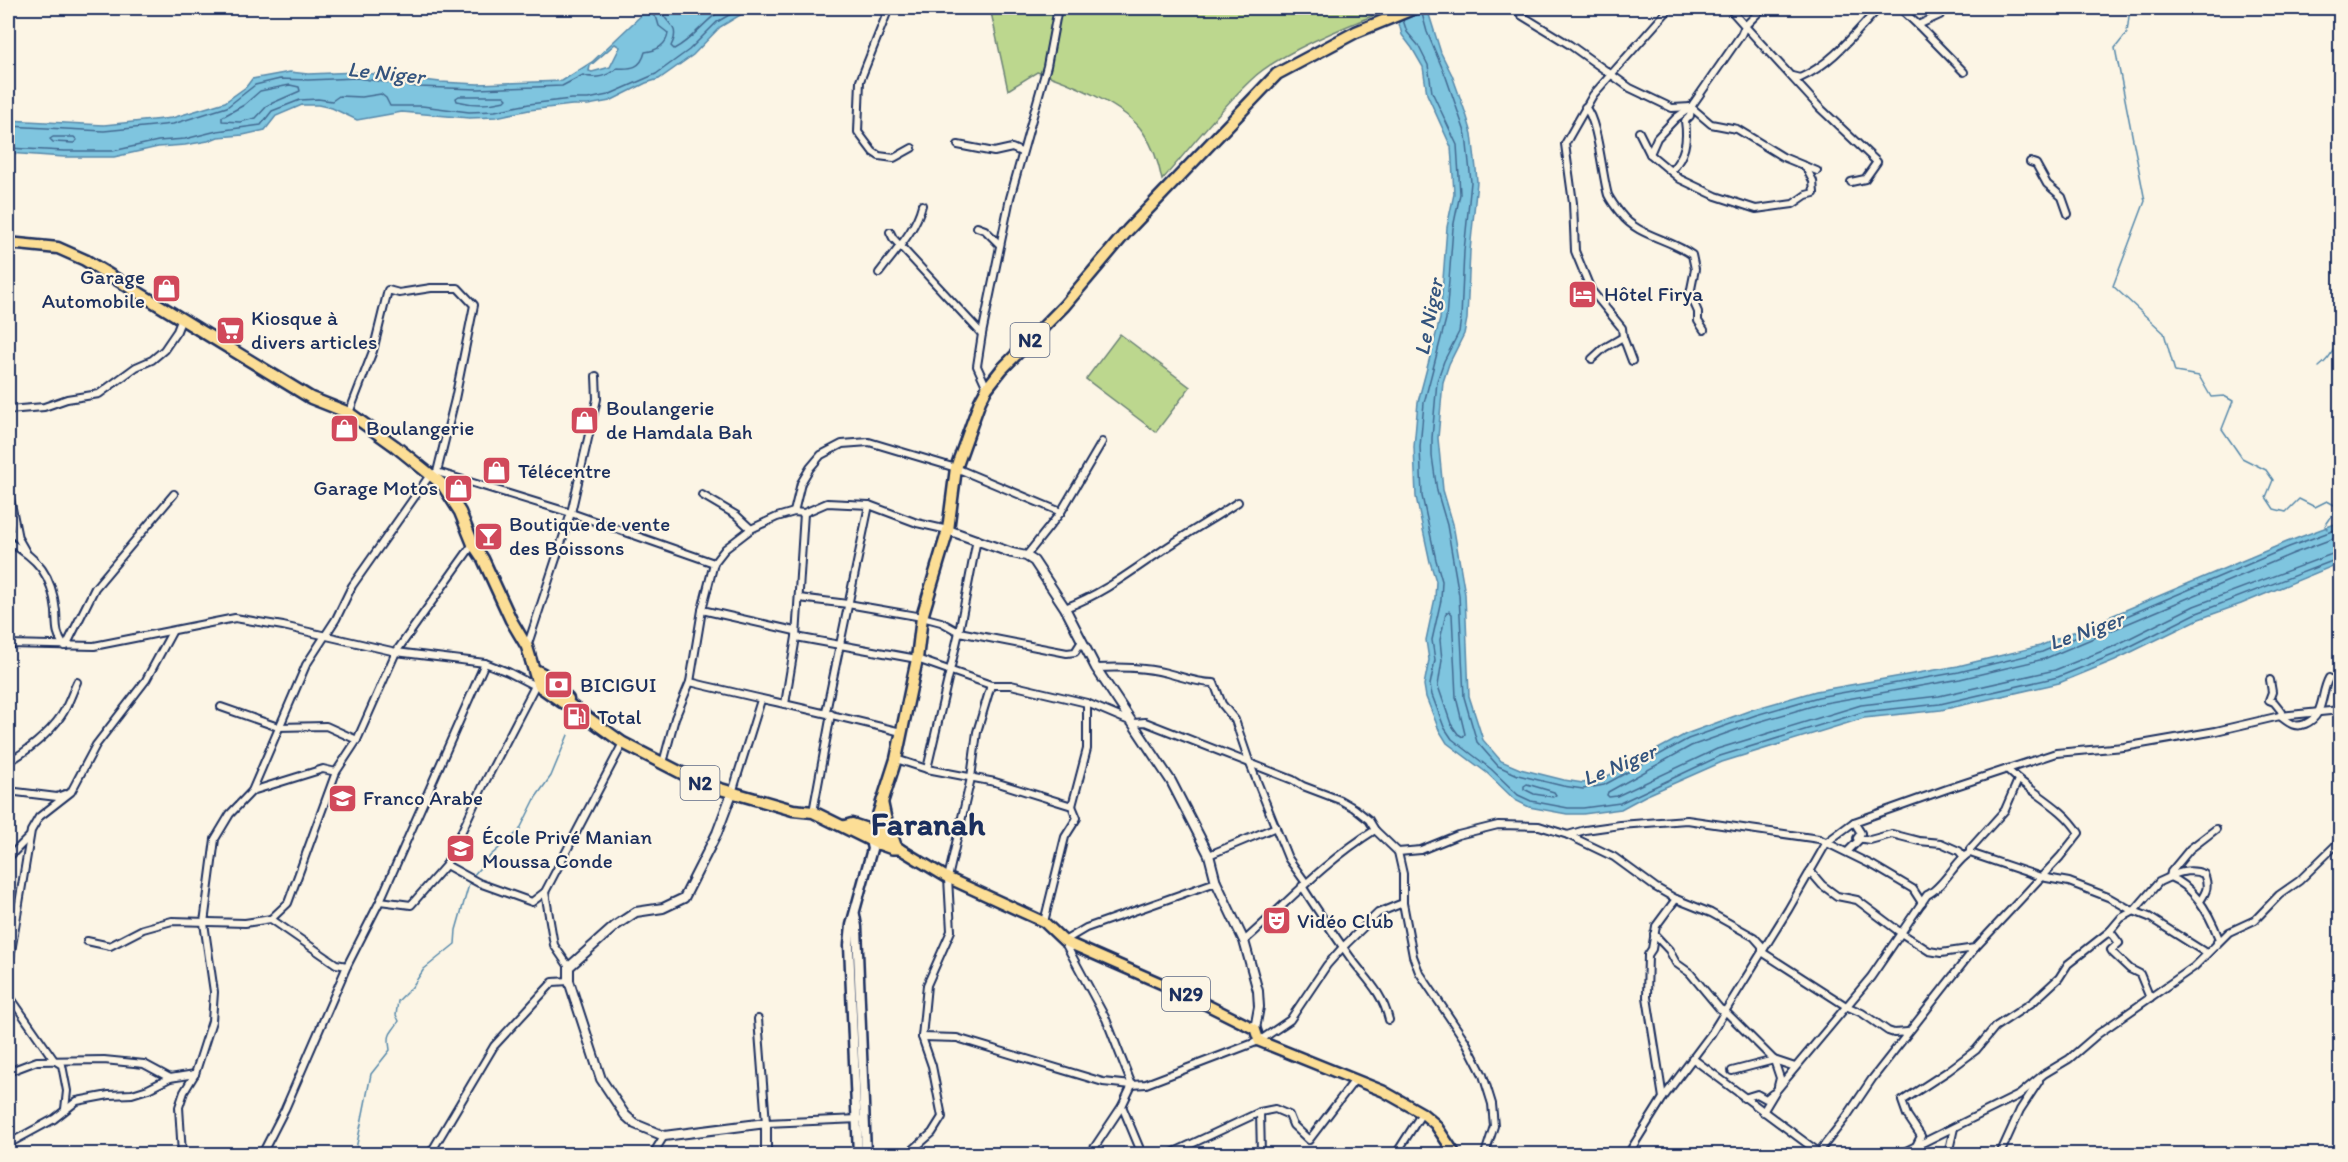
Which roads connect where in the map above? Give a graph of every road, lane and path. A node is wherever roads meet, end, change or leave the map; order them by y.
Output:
1 (889, 8) edge
2 (1058, 8) edge
3 (1415, 8) edge
4 (1517, 8) edge
5 (1670, 8) edge
6 (1729, 8) edge
7 (1763, 8) edge
8 (1879, 8) edge
9 (1899, 8) edge
10 (1940, 15) dead end
11 (1918, 25) junction
12 (1744, 26) junction
13 (1964, 72) dead end
14 (1609, 75) junction
15 (1791, 76) junction
16 (1585, 107) junction
17 (1691, 107) junction
18 (1639, 132) dead end
19 (958, 145) dead end
20 (912, 148) dead end
21 (1021, 152) junction
22 (1650, 154) junction
23 (2030, 162) dead end
24 (1805, 166) junction
25 (1671, 171) junction
26 (1817, 171) dead end
27 (1851, 182) dead end
28 (922, 205) dead end
29 (2068, 214) dead end
30 (978, 227) dead end
31 (890, 232) dead end
32 (8, 243) edge
33 (901, 244) junction
34 (1000, 245) junction
35 (879, 273) dead end
36 (183, 318) junction
37 (1704, 330) dead end
38 (982, 334) junction
39 (1623, 337) junction
40 (1592, 358) dead end
41 (1632, 360) dead end
42 (596, 376) dead end
43 (987, 388) junction
44 (8, 410) edge
45 (349, 413) junction
46 (1102, 442) dead end
47 (956, 468) junction
48 (433, 473) junction
49 (8, 489) edge
50 (174, 494) dead end
51 (702, 495) dead end
52 (1238, 502) dead end
53 (869, 505) junction
54 (794, 512) junction
55 (1061, 512) junction
56 (571, 513) junction
57 (804, 513) junction
58 (751, 529) junction
59 (8, 530) edge
60 (948, 530) junction
61 (18, 538) junction
62 (977, 539) junction
63 (8, 542) edge
64 (473, 544) junction
65 (27, 552) junction
66 (1026, 556) junction
67 (714, 563) junction
68 (799, 598) junction
69 (848, 604) junction
70 (1065, 608) junction
71 (702, 610) junction
72 (922, 617) junction
73 (172, 632) junction
74 (959, 632) junction
75 (796, 634) junction
76 (325, 636) junction
77 (1082, 641) junction
78 (8, 644) edge
79 (839, 644) junction
80 (65, 646) junction
81 (527, 646) junction
82 (396, 652) junction
83 (917, 659) junction
84 (485, 663) junction
85 (1096, 668) junction
86 (950, 670) junction
87 (537, 678) junction
88 (2329, 678) dead end
89 (2270, 680) dead end
90 (77, 682) dead end
91 (690, 682) junction
92 (991, 685) junction
93 (761, 700) junction
94 (1087, 703) junction
95 (786, 704) junction
96 (221, 707) dead end
97 (2340, 710) edge
98 (2319, 712) junction
99 (829, 713) junction
100 (2280, 716) junction
101 (1134, 723) junction
102 (278, 727) junction
103 (901, 732) junction
104 (357, 740) junction
105 (623, 743) junction
106 (896, 759) junction
107 (8, 762) edge
108 (663, 763) junction
109 (1250, 764) junction
110 (927, 769) junction
111 (2007, 769) junction
112 (336, 772) junction
113 (971, 778) junction
114 (2018, 780) junction
115 (8, 790) edge
116 (252, 791) junction
117 (71, 792) junction
118 (732, 793) junction
119 (1072, 806) junction
120 (813, 812) junction
121 (881, 815) junction
122 (1854, 822) junction
123 (848, 825) junction
124 (1276, 827) junction
125 (2216, 829) dead end
126 (1375, 830) junction
127 (1569, 835) junction
128 (29, 836) junction
129 (1861, 838) junction
130 (875, 840) junction
131 (2340, 841) edge
132 (1827, 842) junction
133 (898, 847) junction
134 (1398, 852) junction
135 (1847, 852) junction
136 (1209, 855) junction
137 (1967, 855) junction
138 (8, 858) edge
139 (446, 865) junction
140 (1810, 871) junction
141 (2041, 877) junction
142 (2170, 877) junction
143 (948, 878) junction
144 (1216, 882) junction
145 (1304, 884) junction
146 (545, 892) junction
147 (1676, 899) junction
148 (380, 901) junction
149 (2200, 902) junction
150 (1403, 903) junction
151 (1922, 903) junction
152 (2134, 911) junction
153 (271, 919) junction
154 (1044, 922) junction
155 (204, 923) junction
156 (2110, 931) junction
157 (1901, 933) junction
158 (1654, 934) junction
159 (87, 941) dead end
160 (1064, 941) junction
161 (1244, 941) junction
162 (2217, 943) junction
163 (1343, 947) junction
164 (1975, 948) junction
165 (1762, 952) junction
166 (2206, 953) junction
167 (347, 966) junction
168 (569, 967) junction
169 (8, 970) edge
170 (569, 981) junction
171 (8, 994) edge
172 (2150, 998) junction
173 (1846, 1006) junction
174 (1725, 1011) junction
175 (758, 1019) dead end
176 (1389, 1020) dead end
177 (1255, 1029) junction
178 (1908, 1032) junction
179 (922, 1037) junction
180 (1259, 1041) junction
181 (1692, 1058) junction
182 (54, 1060) junction
183 (1774, 1060) junction
184 (1795, 1067) junction
185 (1732, 1071) dead end
186 (8, 1072) edge
187 (195, 1074) junction
188 (2044, 1074) junction
189 (170, 1077) junction
190 (1354, 1081) junction
191 (1131, 1085) junction
192 (1775, 1092) junction
193 (1663, 1098) junction
194 (1744, 1098) junction
195 (1122, 1106) junction
196 (65, 1109) junction
197 (1260, 1112) junction
198 (1763, 1112) junction
199 (1422, 1113) junction
200 (860, 1119) junction
201 (766, 1124) junction
202 (1954, 1128) junction
203 (664, 1136) junction
204 (8, 1144) edge
205 (1915, 1146) junction
206 (1820, 1154) edge
207 (182, 1155) edge
208 (262, 1155) edge
209 (430, 1155) edge
210 (652, 1155) edge
211 (766, 1155) edge
212 (858, 1155) edge
213 (866, 1155) edge
214 (908, 1155) edge
215 (1090, 1155) edge
216 (1142, 1155) edge
217 (1170, 1155) edge
218 (1261, 1155) edge
219 (1396, 1155) edge
220 (1455, 1155) edge
221 (1485, 1155) edge
222 (1628, 1155) edge
223 (1900, 1155) edge
224 (1912, 1155) edge
225 (1948, 1155) edge
226 (2001, 1155) edge

1 - 20 street
2 - 21 street
3 - 43 highway, N2
4 - 14 street
5 - 14 street
6 - 12 street
7 - 12 street
8 - 15 street
9 - 11 street
10 - 11 street
11 - 13 street
12 - 15 street
12 - 17 street
14 - 16 street
14 - 17 street
15 - 27 street
16 - 37 street
16 - 39 street
17 - 22 street
17 - 24 street
17 - 25 street
18 - 22 street
19 - 21 street
21 - 34 street
22 - 25 street
23 - 29 street
24 - 25 street
24 - 26 street
28 - 33 street
30 - 34 street
31 - 33 street
32 - 36 highway
33 - 35 street
33 - 38 street
34 - 38 street
36 - 44 street
36 - 45 highway
38 - 43 street
39 - 40 street
39 - 41 street
42 - 56 street
43 - 47 highway, N2
45 - 48 highway
45 - 48 street
46 - 55 street
47 - 54 street
47 - 55 street
47 - 60 highway, N2
48 - 56 street
48 - 64 highway
48 - 76 street
49 - 61 street
50 - 80 street
51 - 58 street
52 - 70 street
53 - 57 street
53 - 60 street
53 - 69 street
54 - 57 street
54 - 58 street
55 - 66 street
56 - 67 street
56 - 81 street
57 - 68 street
58 - 67 street
59 - 61 street
60 - 62 street
60 - 72 highway, N2
61 - 65 street
62 - 66 street
62 - 74 street
63 - 65 street
64 - 81 highway
64 - 82 street
65 - 80 street
66 - 70 street
67 - 71 street
68 - 69 street
68 - 75 street
69 - 72 street
69 - 79 street
70 - 77 street
71 - 75 street
71 - 91 street
72 - 74 street
72 - 83 highway, N2
73 - 76 street
73 - 80 street
73 - 117 street
74 - 77 street
74 - 86 street
75 - 79 street
75 - 95 street
76 - 82 street
76 - 102 street
77 - 85 street
78 - 80 street
79 - 83 street
79 - 99 street
81 - 87 highway
82 - 84 street
82 - 104 street
83 - 86 street
83 - 103 highway, N2
84 - 87 street
84 - 148 street
85 - 101 street
85 - 109 street
86 - 92 street
86 - 110 street
87 - 105 highway, N2
87 - 139 street
88 - 98 street
89 - 100 street
90 - 107 street
91 - 93 street
91 - 108 street
92 - 94 street
92 - 113 street
93 - 95 street
93 - 118 street
94 - 101 street
94 - 119 street
95 - 99 street
96 - 102 street
97 - 98 street
98 - 100 street
98 - 100 street
99 - 103 street
99 - 120 street
100 - 111 street
101 - 109 street
101 - 136 street
102 - 104 street
102 - 116 street
103 - 106 highway, N2
104 - 112 street
105 - 108 highway, N2
105 - 146 street
106 - 110 street
106 - 121 highway, N2
108 - 118 highway, N2
109 - 124 street
109 - 126 street
110 - 113 street
111 - 114 street
111 - 122 street
112 - 116 street
112 - 153 street
113 - 119 street
113 - 143 street
114 - 137 street
114 - 141 street
115 - 117 street
116 - 155 street
117 - 128 street
118 - 120 highway, N2
118 - 168 street
119 - 154 street
120 - 123 highway, N2
121 - 123 highway
121 - 130 highway, N2
121 - 133 highway
122 - 129 street
122 - 132 street
123 - 130 highway, N2
124 - 136 street
124 - 145 street
125 - 142 street
126 - 134 street
126 - 145 street
127 - 132 street
127 - 134 street
127 - 147 street
128 - 138 street
128 - 169 street
129 - 135 street
129 - 137 street
130 - 133 main road, N2
130 - 200 main road
131 - 162 street
132 - 135 street
132 - 140 street
133 - 143 main road, N29
134 - 150 street
135 - 151 street
136 - 144 street
137 - 141 street
137 - 151 street
139 - 146 street
139 - 148 street
140 - 157 street
140 - 165 street
141 - 152 street
141 - 164 street
142 - 149 street
142 - 149 street
142 - 152 street
143 - 154 main road, N29
143 - 179 street
144 - 160 street
144 - 161 street
145 - 161 street
145 - 163 street
146 - 168 street
147 - 158 street
147 - 165 street
148 - 167 street
149 - 162 street
150 - 163 street
150 - 221 street
151 - 157 street
152 - 156 street
152 - 166 street
153 - 155 street
153 - 167 street
154 - 160 main road, N29
155 - 159 street
155 - 187 street
156 - 172 street
156 - 205 street
157 - 164 street
157 - 173 street
158 - 174 street
158 - 193 street
160 - 177 main road, N29
160 - 191 street
161 - 177 street
162 - 166 street
163 - 176 street
163 - 180 street
164 - 178 street
165 - 173 street
165 - 174 street
166 - 172 street
167 - 208 street
168 - 170 street
170 - 203 street
170 - 209 street
171 - 182 street
172 - 188 street
173 - 178 street
173 - 184 street
174 - 181 street
174 - 183 street
175 - 201 street
177 - 180 main road
178 - 206 street
179 - 191 street
179 - 214 street
180 - 190 main road
180 - 191 street
181 - 193 street
181 - 194 street
182 - 186 street
182 - 189 street
182 - 196 street
183 - 184 street
183 - 185 street
183 - 192 street
184 - 192 street
187 - 189 street
187 - 207 street
188 - 202 street
188 - 226 street
189 - 196 street
190 - 197 street
190 - 199 main road
191 - 195 street
192 - 194 street
192 - 198 street
193 - 222 street
194 - 198 street
195 - 215 street
195 - 216 street
196 - 204 street
197 - 217 street
197 - 218 street
198 - 206 street
199 - 219 street
199 - 220 main road
200 - 201 street
200 - 212 main road
200 - 213 main road
201 - 203 street
201 - 211 street
202 - 205 street
202 - 225 street
203 - 210 street
205 - 223 street
205 - 224 street

